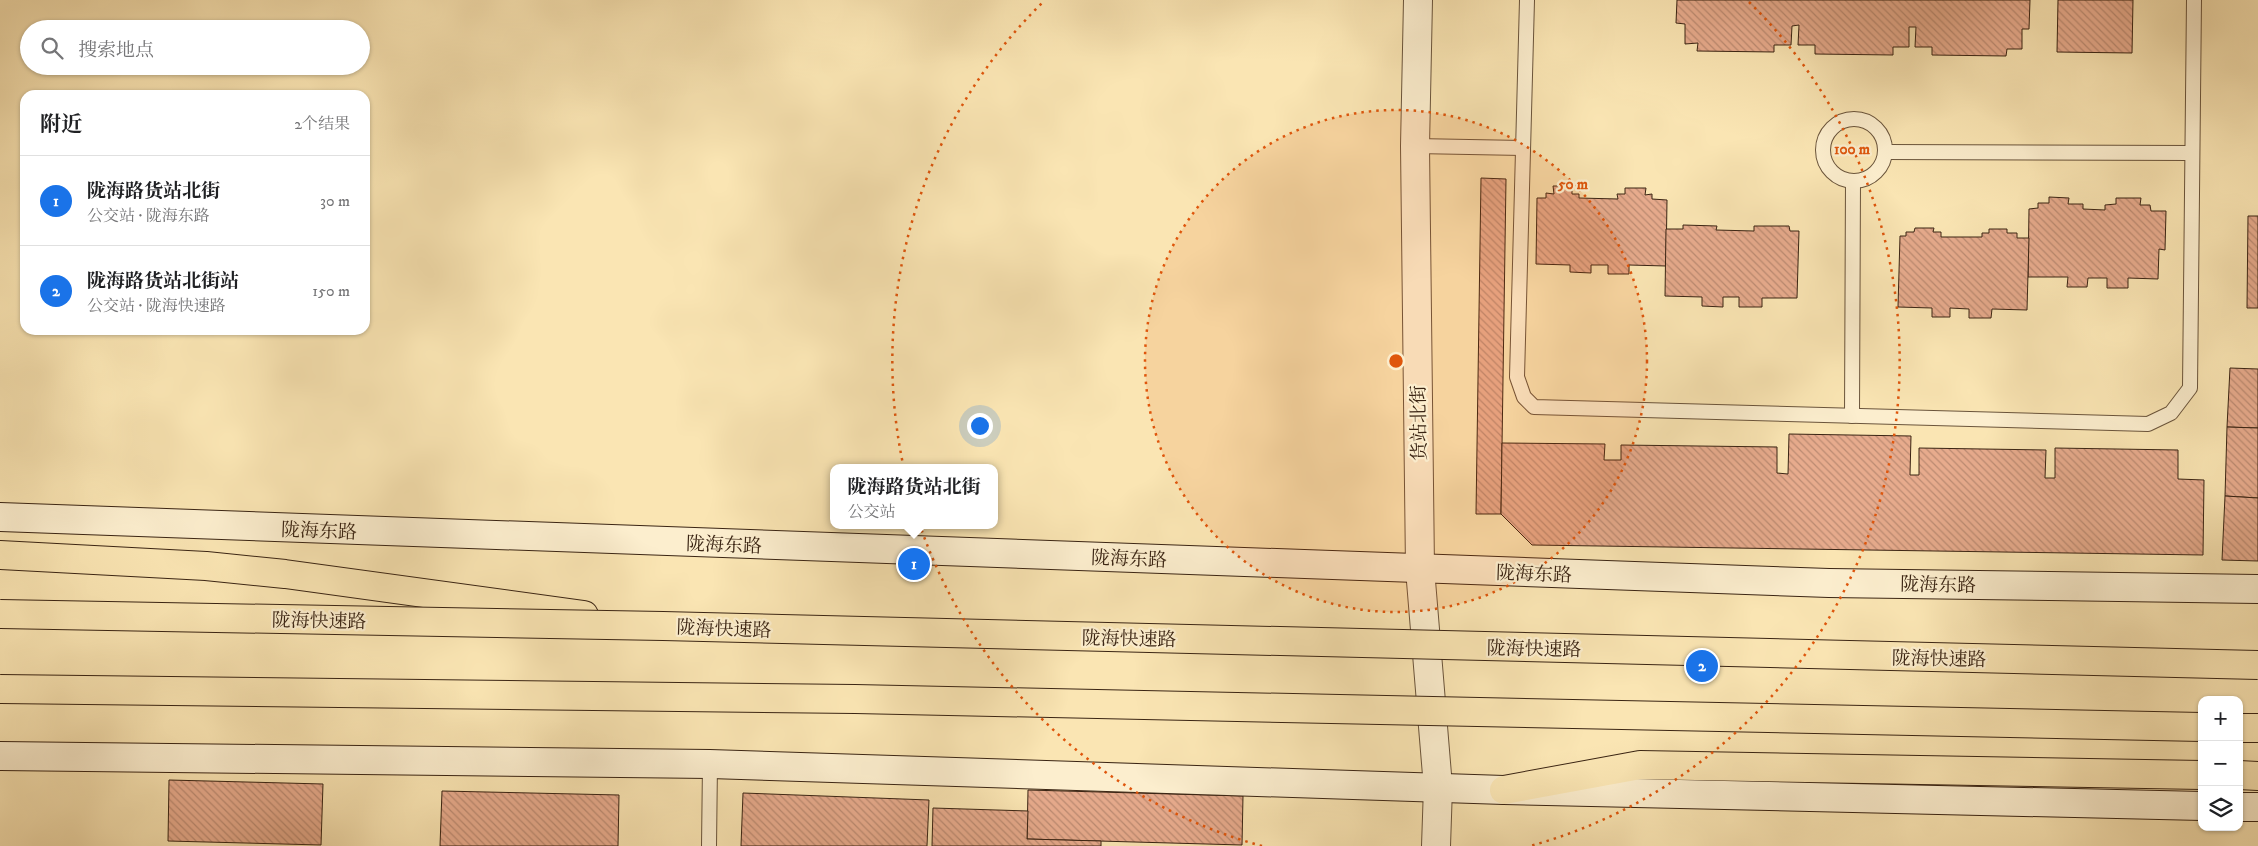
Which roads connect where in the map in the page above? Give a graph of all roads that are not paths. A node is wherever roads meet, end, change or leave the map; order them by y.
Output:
1 (1418, 0) edge
2 (1527, 0) edge
3 (2194, 0) edge
4 (1415, 146) junction
5 (1523, 148) junction
6 (1886, 152) junction
7 (2192, 153) junction
8 (1853, 181) junction
9 (1852, 416) junction
10 (0, 517) edge
11 (0, 555) edge
12 (1420, 568) junction
13 (2258, 589) edge
14 (0, 614) edge
15 (663, 626) junction
16 (2258, 665) edge
17 (0, 689) edge
18 (2198, 727) edge
19 (2243, 728) edge
20 (2258, 728) edge
21 (0, 756) edge
22 (710, 764) junction
23 (2198, 775) edge
24 (2243, 776) edge
25 (2258, 776) edge
26 (1438, 787) junction
27 (1504, 790) junction
28 (2198, 806) edge
29 (2243, 807) edge
30 (2258, 807) edge
31 (709, 846) edge
32 (1436, 846) edge

1 - 4 street, 货站北街
2 - 5 lane
3 - 7 lane
4 - 5 lane
4 - 12 street, 货站北街
5 - 9 lane
6 - 7 lane
6 - 8 lane
6 - 8 lane
7 - 9 lane
8 - 9 lane
10 - 12 street, 陇海东路
11 - 15 highway, bridge
12 - 13 street, 陇海东路
12 - 26 street, 货站北街
14 - 15 highway, 陇海快速路, bridge
15 - 16 highway, 陇海快速路, bridge
17 - 18 highway, bridge
19 - 20 highway
21 - 22 street
22 - 26 street
22 - 31 lane
23 - 27 highway
24 - 25 highway
26 - 27 street
26 - 32 street, 货站北街
27 - 28 street
29 - 30 street

